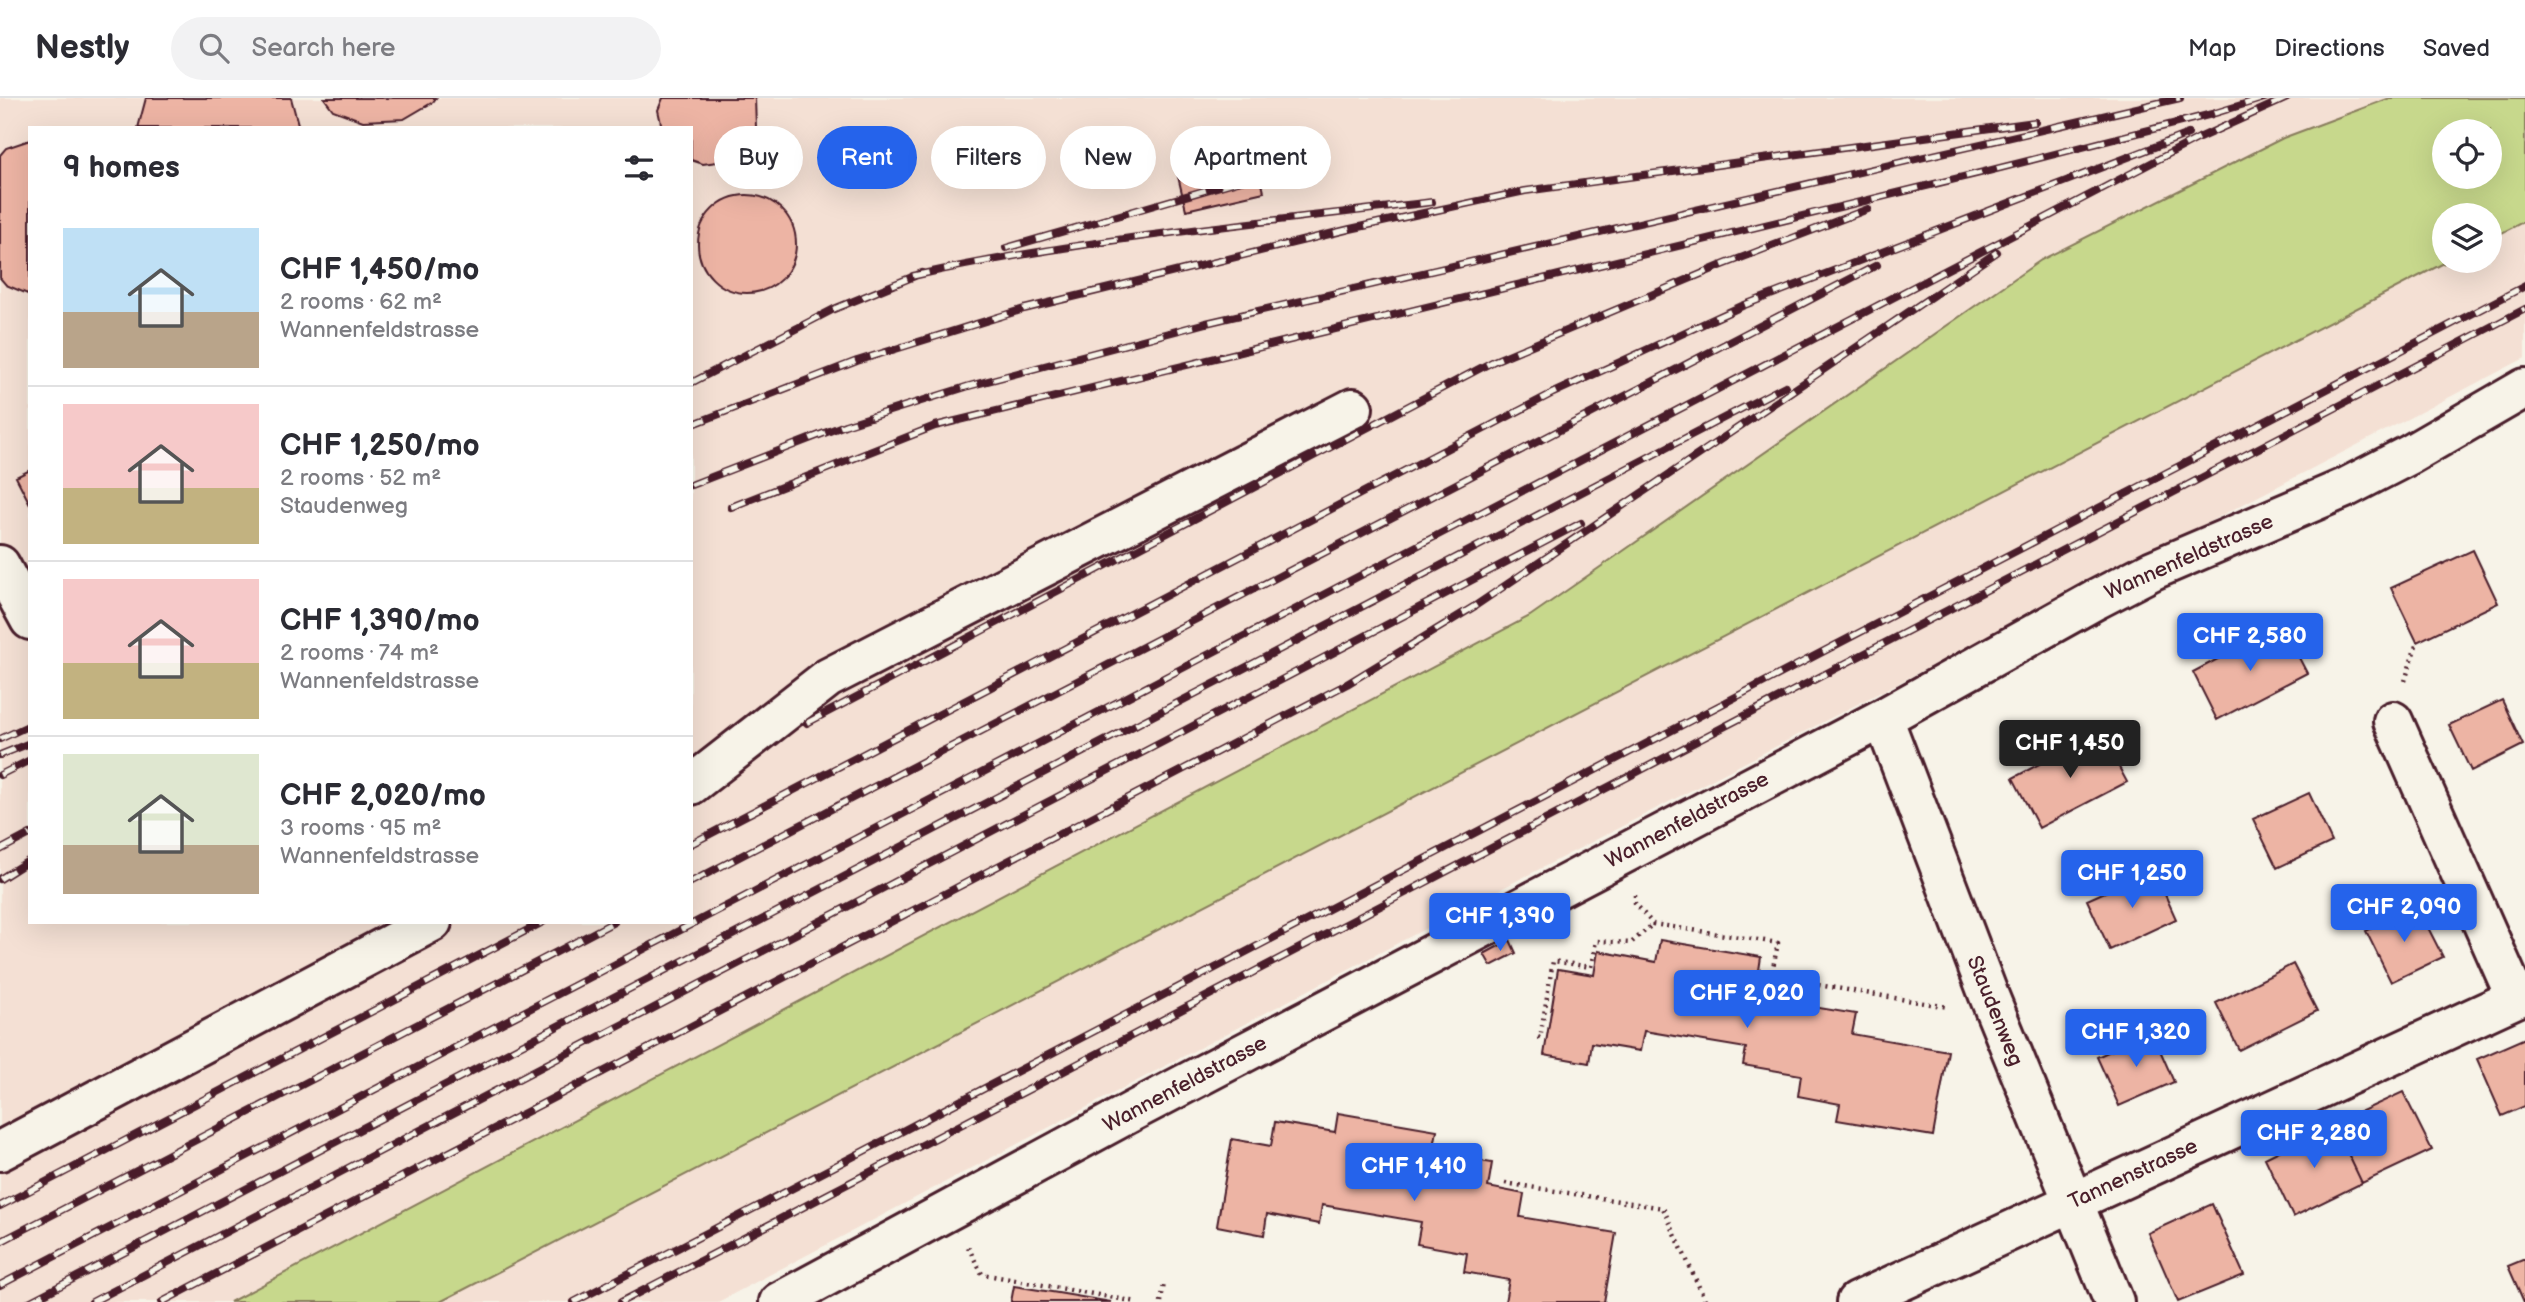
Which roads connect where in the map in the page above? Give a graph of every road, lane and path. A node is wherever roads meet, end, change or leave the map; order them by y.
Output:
1 (2525, 388) edge
2 (1353, 408) dead end
3 (0, 565) edge
4 (28, 616) edge
5 (1883, 718) junction
6 (2393, 721) dead end
7 (693, 783) edge
8 (1623, 854) junction
9 (428, 924) edge
10 (1653, 924) junction
11 (1989, 996) junction
12 (2521, 996) edge
13 (1538, 1037) dead end
14 (0, 1151) edge
15 (1505, 1183) dead end
16 (2072, 1203) junction
17 (948, 1211) junction
18 (1164, 1283) dead end
19 (779, 1302) edge
20 (1138, 1302) edge
21 (1161, 1302) edge
22 (1706, 1302) edge
23 (1856, 1302) edge
24 (2113, 1302) edge

1 - 5 street, Wannenfeldstrasse
2 - 7 street
3 - 4 street
5 - 8 street, Wannenfeldstrasse
5 - 11 street, Staudenweg
6 - 12 street
8 - 10 path
8 - 17 street, Wannenfeldstrasse
9 - 14 street
10 - 11 path
10 - 13 path
11 - 16 street, Staudenweg
12 - 16 street, Tannenstrasse
15 - 22 path
16 - 23 street, Tannenstrasse
16 - 24 street, Staudenweg
17 - 19 street, Wannenfeldstrasse
17 - 20 path
18 - 21 path

